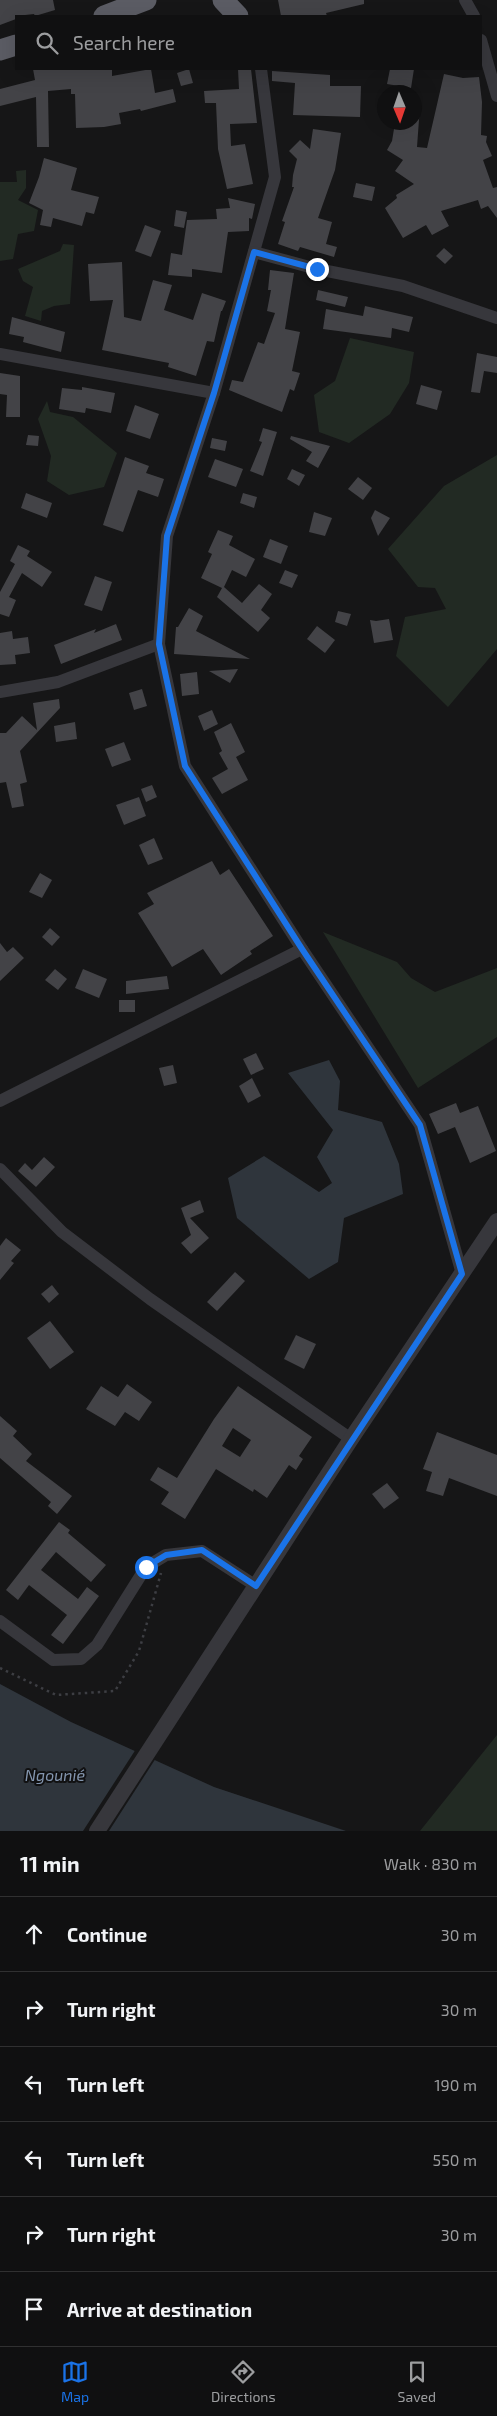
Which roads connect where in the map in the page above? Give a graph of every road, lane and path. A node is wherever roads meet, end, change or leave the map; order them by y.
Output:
1 (146, 0) edge
2 (223, 0) edge
3 (243, 0) edge
4 (465, 0) edge
5 (107, 15) edge
6 (237, 15) edge
7 (247, 15) edge
8 (473, 15) edge
9 (482, 44) edge
10 (15, 45) edge
11 (0, 50) edge
12 (261, 70) edge
13 (497, 96) edge
14 (254, 252) junction
15 (497, 318) edge
16 (0, 354) edge
17 (214, 393) junction
18 (159, 644) junction
19 (0, 692) edge
20 (302, 949) junction
21 (0, 1101) edge
22 (0, 1169) edge
23 (497, 1221) edge
24 (462, 1274) junction
25 (351, 1439) junction
26 (256, 1586) junction
27 (0, 1622) edge
28 (97, 1831) edge

1 - 5 highway
2 - 6 highway
3 - 7 highway
4 - 8 street
9 - 13 street
10 - 11 highway
12 - 14 street
14 - 15 street
14 - 17 street
16 - 17 street
17 - 18 street
18 - 19 street
18 - 20 street
20 - 21 street
20 - 24 street
22 - 25 street
23 - 24 street
24 - 25 street
25 - 26 street
26 - 27 street
26 - 28 street

